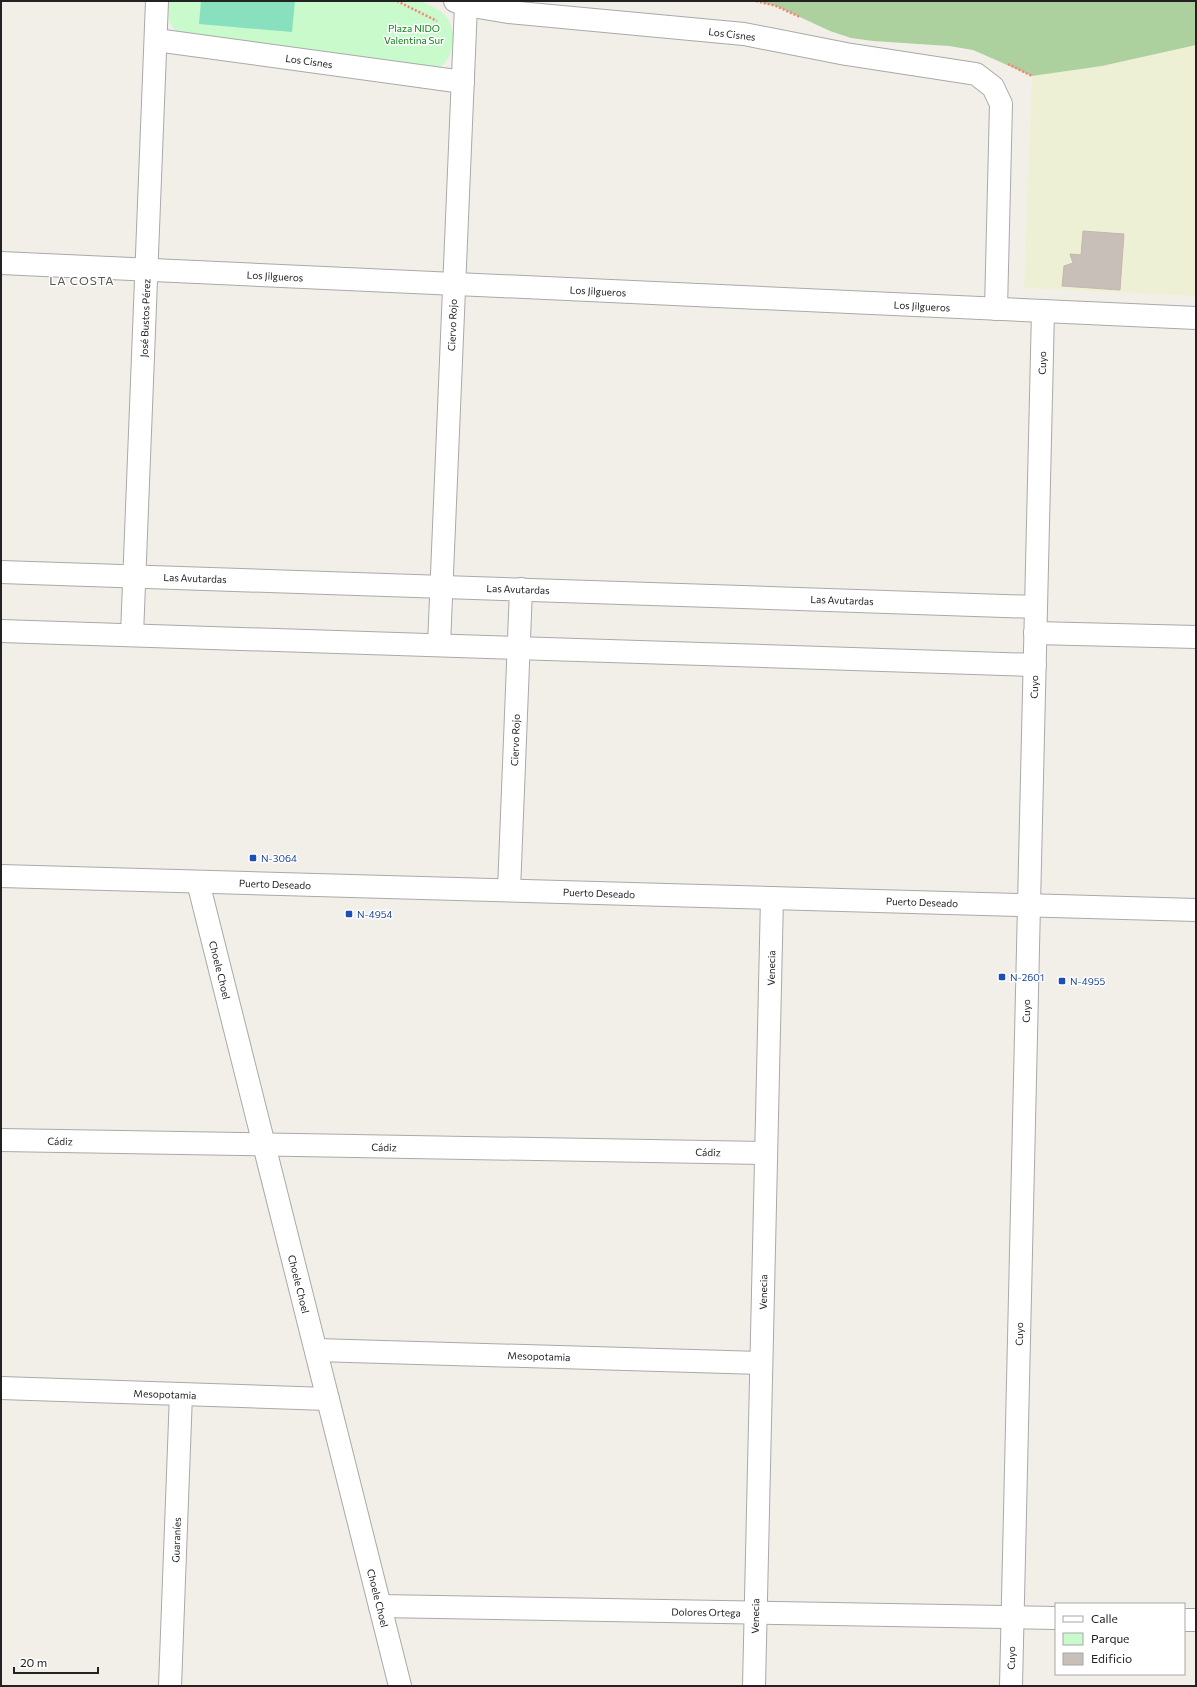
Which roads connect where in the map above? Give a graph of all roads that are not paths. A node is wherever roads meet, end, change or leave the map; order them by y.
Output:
1 (158, 1) edge
2 (460, 3) edge
3 (156, 40) junction
4 (463, 82) junction
5 (1, 263) edge
6 (147, 270) junction
7 (454, 284) junction
8 (996, 309) junction
9 (1043, 311) junction
10 (1196, 318) edge
11 (1, 572) edge
12 (134, 576) junction
13 (442, 586) junction
14 (521, 589) junction
15 (1036, 607) junction
16 (1, 631) edge
17 (1035, 633) junction
18 (132, 635) junction
19 (1196, 637) edge
20 (439, 645) junction
21 (519, 648) junction
22 (1035, 665) junction
23 (1, 876) edge
24 (198, 882) junction
25 (509, 890) junction
26 (772, 898) junction
27 (1029, 905) junction
28 (1196, 910) edge
29 (1, 1140) edge
30 (264, 1145) junction
31 (766, 1153) junction
32 (316, 1350) junction
33 (761, 1363) junction
34 (1, 1388) edge
35 (181, 1394) junction
36 (328, 1400) junction
37 (380, 1606) junction
38 (755, 1613) junction
39 (1012, 1617) junction
40 (1055, 1618) edge
41 (1185, 1620) edge
42 (1196, 1620) edge
43 (170, 1686) edge
44 (400, 1686) edge
45 (754, 1686) edge
46 (1010, 1686) edge

1 - 3 street, José Bustos Pérez
2 - 4 street, Ciervo Rojo
2 - 8 street, Los Cisnes
3 - 4 street, Los Cisnes
3 - 6 street, José Bustos Pérez
4 - 7 street, Ciervo Rojo
5 - 6 street, Los Jilgueros
6 - 7 street, Los Jilgueros
6 - 12 street, José Bustos Pérez
7 - 8 street, Los Jilgueros
7 - 13 street, Ciervo Rojo
8 - 9 street, Los Jilgueros
9 - 10 street, Los Jilgueros
9 - 15 street, Cuyo
11 - 12 street, Las Avutardas
12 - 13 street, Las Avutardas
12 - 18 street, José Bustos Pérez
13 - 14 street, Las Avutardas
13 - 20 street, Ciervo Rojo
14 - 15 street, Las Avutardas
14 - 21 street, Ciervo Rojo
15 - 17 street, Cuyo
16 - 18 street
17 - 19 street
17 - 22 street, Cuyo
18 - 20 street
20 - 21 street
21 - 22 street
21 - 25 street, Ciervo Rojo
22 - 27 street, Cuyo
23 - 24 street, Puerto Deseado
24 - 25 street, Puerto Deseado
24 - 30 street, Choele Choel
25 - 26 street, Puerto Deseado
26 - 27 street, Puerto Deseado
26 - 31 street, Venecia
27 - 28 street, Puerto Deseado
27 - 39 street, Cuyo
29 - 30 street, Cádiz
30 - 31 street, Cádiz
30 - 32 street, Choele Choel
31 - 33 street, Venecia
32 - 33 street, Mesopotamia
32 - 36 street, Choele Choel
33 - 38 street, Venecia
34 - 35 street, Mesopotamia
35 - 36 street, Mesopotamia
35 - 43 street, Guaraníes
36 - 37 street, Choele Choel
37 - 38 street, Dolores Ortega
37 - 44 street, Choele Choel
38 - 39 street, Dolores Ortega
38 - 45 street, Venecia
39 - 40 street, Dolores Ortega
39 - 46 street, Cuyo
41 - 42 street

